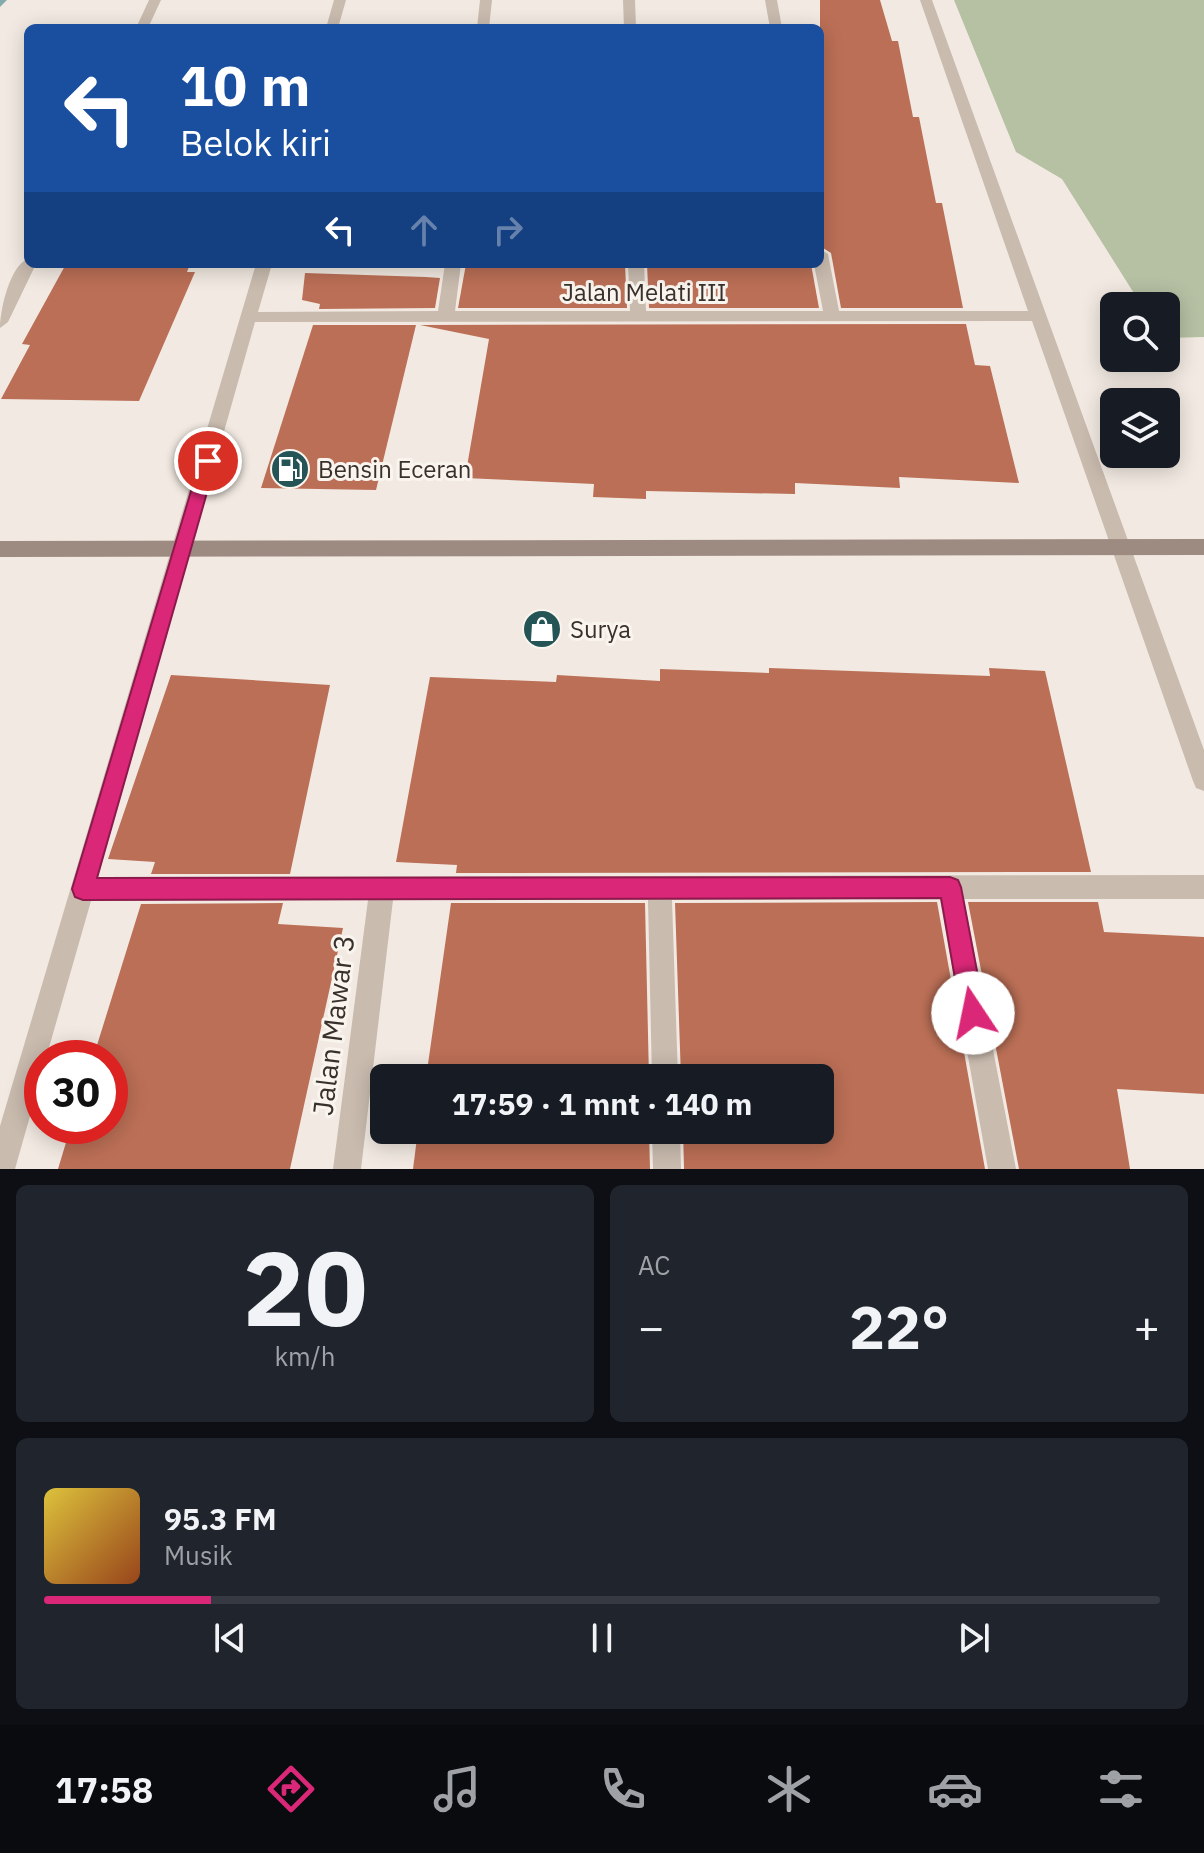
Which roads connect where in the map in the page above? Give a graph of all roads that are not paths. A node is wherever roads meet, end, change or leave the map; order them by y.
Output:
1 (155, 0) edge
2 (340, 0) edge
3 (486, 0) edge
4 (629, 0) edge
5 (771, 0) edge
6 (926, 0) edge
7 (144, 24) edge
8 (333, 24) edge
9 (483, 24) edge
10 (630, 24) edge
11 (775, 24) edge
12 (26, 268) edge
13 (263, 268) edge
14 (452, 268) edge
15 (636, 268) edge
16 (823, 268) edge
17 (446, 316) junction
18 (638, 316) junction
19 (832, 316) junction
20 (1038, 316) junction
21 (249, 317) junction
22 (0, 322) edge
23 (1121, 547) junction
24 (1204, 547) edge
25 (183, 548) junction
26 (0, 549) edge
27 (1204, 781) edge
28 (950, 887) junction
29 (1204, 887) edge
30 (660, 888) junction
31 (83, 889) junction
32 (382, 889) junction
33 (665, 1064) edge
34 (666, 1144) edge
35 (1, 1169) edge
36 (347, 1169) edge
37 (667, 1169) edge
38 (1002, 1169) edge

1 - 7 street
2 - 8 street
3 - 9 street
4 - 10 street
5 - 11 street
6 - 20 street
12 - 22 street
13 - 21 street
14 - 17 street
15 - 18 street
16 - 19 street
17 - 18 street, Jalan Melati III
17 - 21 street, Jalan Melati III
18 - 19 street, Jalan Melati III
19 - 20 street, Jalan Melati III
20 - 23 street
21 - 25 street
23 - 24 street
23 - 25 street
23 - 27 street
25 - 26 street
25 - 31 street
28 - 29 street
28 - 30 street
28 - 38 street
30 - 32 street
30 - 33 street
31 - 32 street
31 - 35 street
32 - 36 street, Jalan Mawar 3
34 - 37 street

